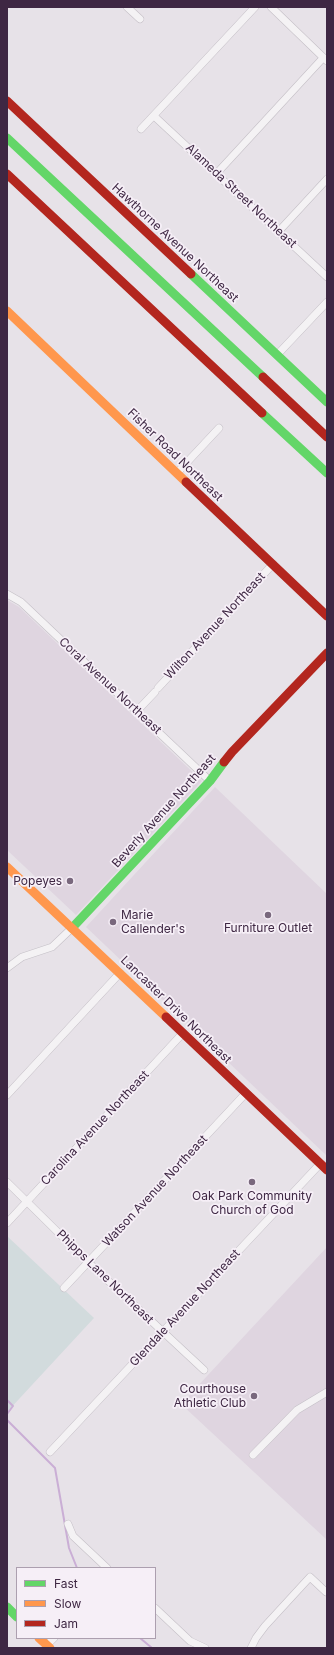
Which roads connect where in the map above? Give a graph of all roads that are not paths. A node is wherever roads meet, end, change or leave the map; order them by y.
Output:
1 (127, 7) edge
2 (255, 7) edge
3 (271, 7) edge
4 (140, 19) dead end
5 (325, 59) edge
6 (7, 101) edge
7 (154, 116) junction
8 (141, 129) dead end
9 (7, 138) edge
10 (217, 172) junction
11 (7, 174) edge
12 (327, 179) edge
13 (7, 180) edge
14 (37, 202) junction
15 (279, 231) junction
16 (327, 276) edge
17 (327, 302) edge
18 (7, 311) edge
19 (277, 355) junction
20 (327, 402) edge
21 (219, 428) dead end
22 (327, 437) edge
23 (177, 473) junction
24 (327, 473) edge
25 (273, 564) junction
26 (7, 594) edge
27 (327, 616) edge
28 (327, 653) edge
29 (137, 711) junction
30 (210, 782) junction
31 (7, 867) edge
32 (72, 928) junction
33 (7, 968) edge
34 (120, 973) junction
35 (183, 1033) junction
36 (246, 1093) junction
37 (7, 1095) edge
38 (324, 1167) edge
39 (7, 1182) edge
40 (27, 1202) junction
41 (7, 1223) edge
42 (88, 1262) junction
43 (64, 1288) dead end
44 (164, 1332) junction
45 (204, 1370) dead end
46 (327, 1392) edge
47 (50, 1452) dead end
48 (253, 1455) dead end
49 (68, 1524) dead end
50 (106, 1567) edge
51 (326, 1592) dead end
52 (7, 1607) edge
53 (156, 1609) edge
54 (16, 1616) edge
55 (40, 1639) edge
56 (48, 1647) edge
57 (205, 1648) edge
58 (251, 1648) edge

1 - 4 street
2 - 7 street
3 - 5 street
5 - 10 street
6 - 19 main road, Hawthorne Avenue Northeast
7 - 8 street
7 - 10 street, Alameda Street Northeast
9 - 22 main road
10 - 15 street, Alameda Street Northeast
11 - 14 main road
12 - 15 street
13 - 14 main road
14 - 24 main road
15 - 16 street, Alameda Street Northeast
17 - 19 street
18 - 23 main road, Fisher Road Northeast
19 - 20 main road, Hawthorne Avenue Northeast
21 - 23 street
23 - 25 main road, Fisher Road Northeast
25 - 27 main road, Fisher Road Northeast
25 - 29 street, Wilton Avenue Northeast
26 - 29 street, Coral Avenue Northeast
28 - 30 main road, Beverly Avenue Northeast
29 - 30 street, Coral Avenue Northeast
30 - 32 main road, Beverly Avenue Northeast
31 - 32 main road, Lancaster Drive Northeast
32 - 33 street, Beverly Avenue Northeast
32 - 34 main road, Lancaster Drive Northeast
34 - 35 main road, Lancaster Drive Northeast
34 - 37 street
35 - 36 main road, Lancaster Drive Northeast
35 - 40 street, Carolina Avenue Northeast
36 - 38 main road, Lancaster Drive Northeast
36 - 42 street, Watson Avenue Northeast
38 - 44 street, Glendale Avenue Northeast
39 - 40 street, Phipps Lane Northeast
40 - 41 street, Carolina Avenue Northeast
40 - 42 street, Phipps Lane Northeast
42 - 43 street, Watson Avenue Northeast
42 - 44 street, Phipps Lane Northeast
44 - 45 street, Phipps Lane Northeast
44 - 47 street, Glendale Avenue Northeast
46 - 48 street
49 - 50 street
51 - 58 street
52 - 54 main road
53 - 57 street
55 - 56 main road

